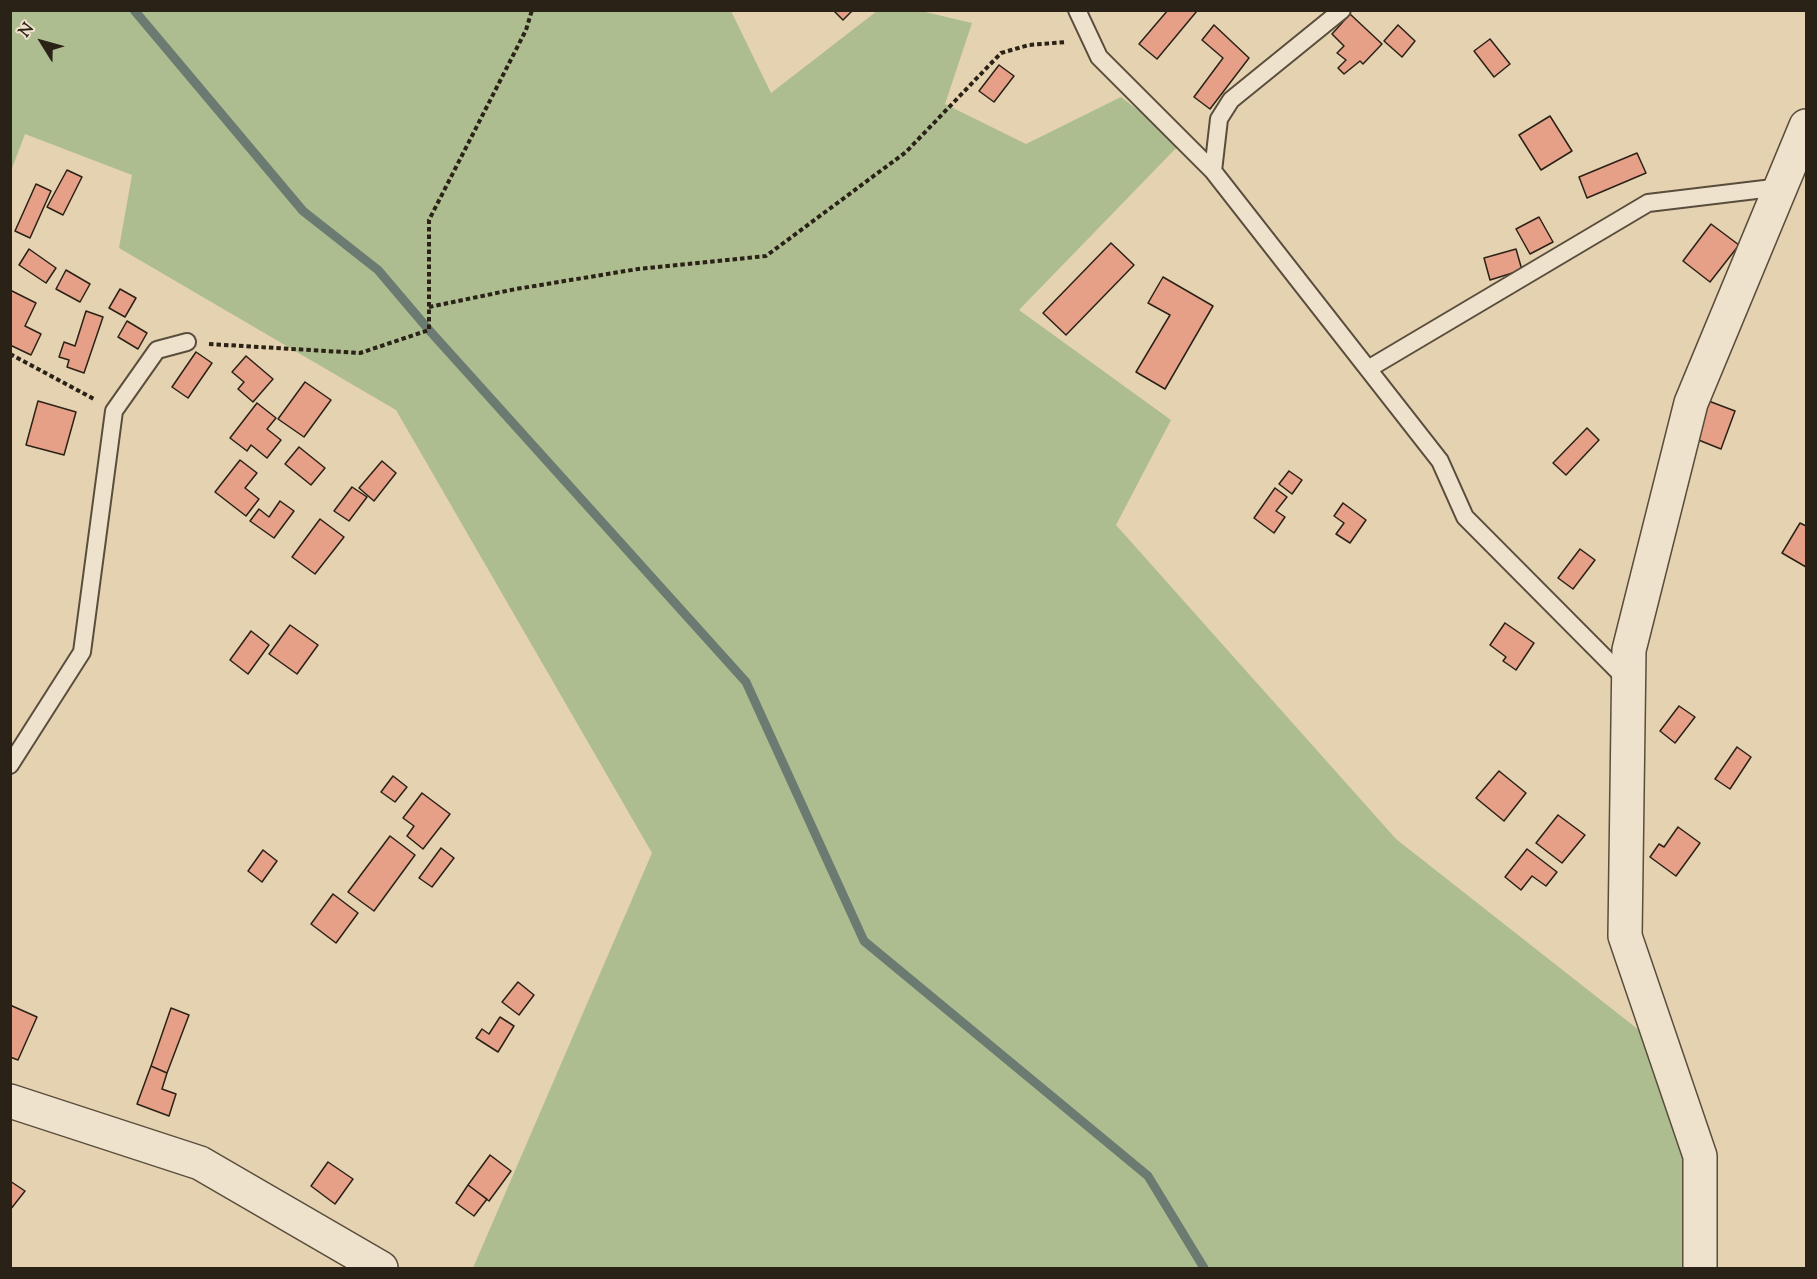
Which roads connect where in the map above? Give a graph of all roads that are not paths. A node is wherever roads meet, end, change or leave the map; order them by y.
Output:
1 (1077, 10) edge
2 (1342, 10) edge
3 (1806, 126) edge
4 (1213, 171) junction
5 (1781, 187) junction
6 (187, 342) road end
7 (1368, 369) junction
8 (1628, 682) junction
9 (10, 765) edge
10 (10, 1101) edge
11 (381, 1269) edge
12 (1700, 1269) edge

1 - 4 lane
2 - 4 lane
3 - 5 street
4 - 7 lane
5 - 7 lane
5 - 8 street
6 - 9 lane
7 - 8 lane
8 - 12 street
10 - 11 street

